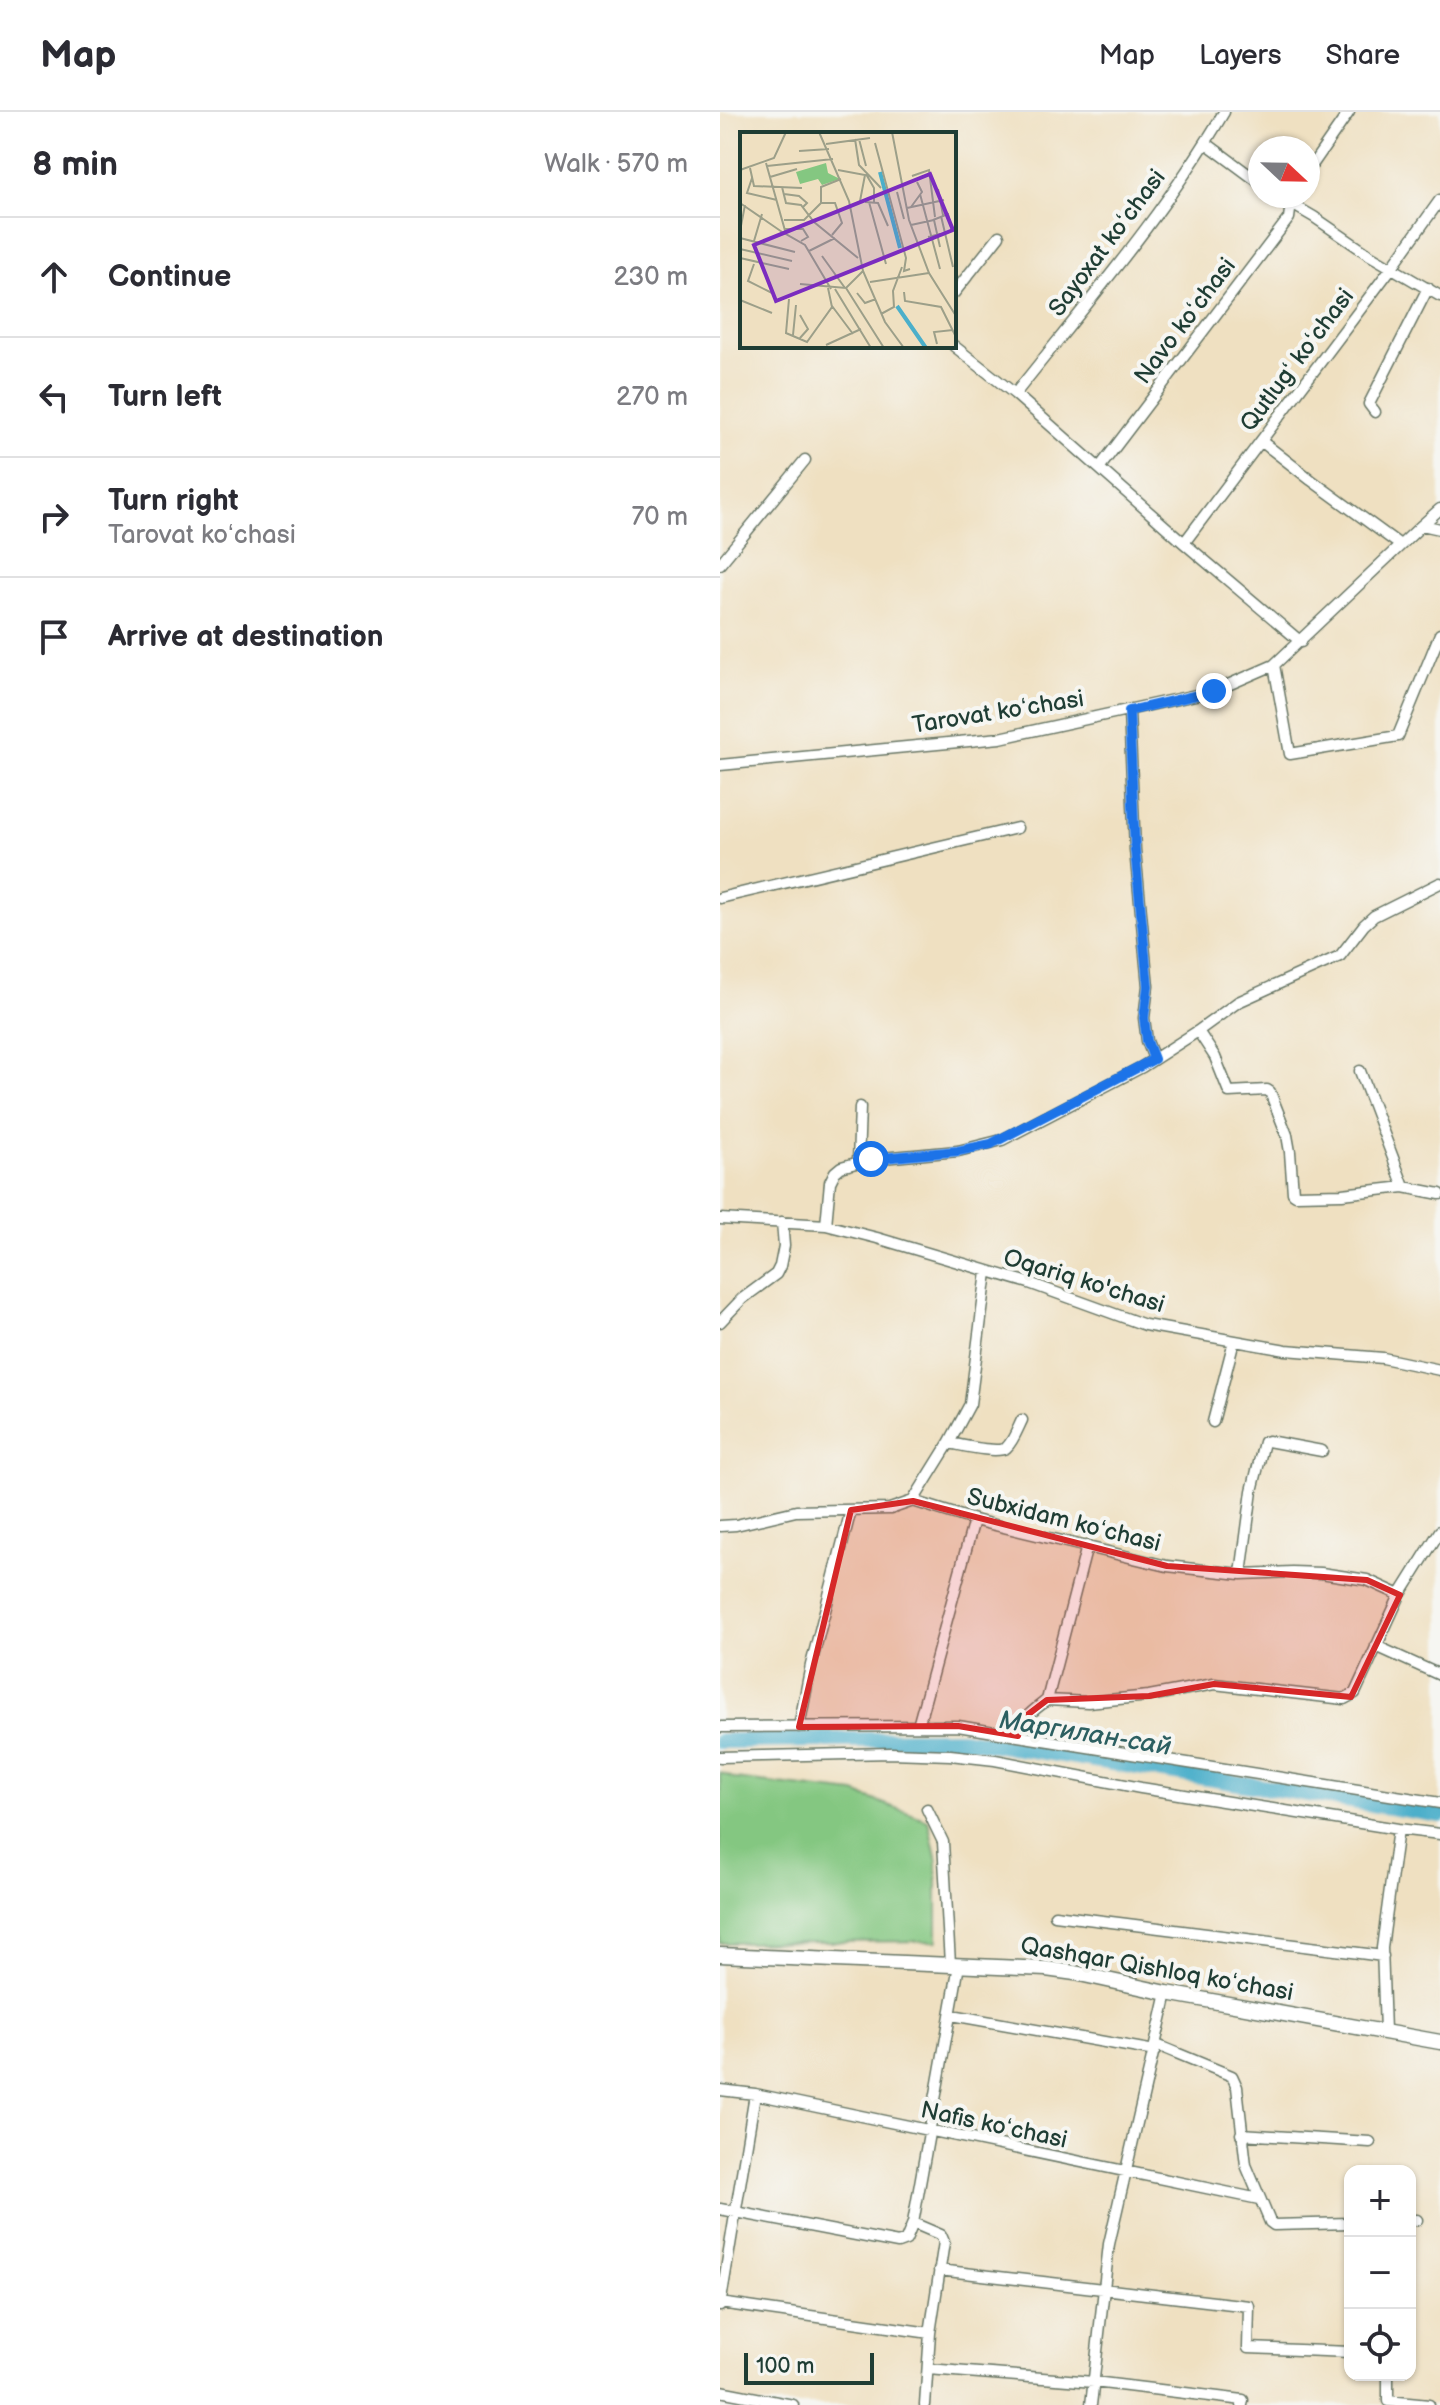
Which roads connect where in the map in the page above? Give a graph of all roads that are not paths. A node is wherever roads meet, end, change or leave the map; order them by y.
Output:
1 (1224, 112) edge
2 (1349, 112) edge
3 (1206, 143) junction
4 (1320, 154) edge
5 (1248, 174) edge
6 (1440, 200) edge
7 (1291, 208) edge
8 (1302, 208) edge
9 (999, 236) dead end
10 (1392, 267) junction
11 (1428, 288) junction
12 (956, 290) edge
13 (1440, 296) edge
14 (956, 348) edge
15 (1015, 394) junction
16 (1375, 412) dead end
17 (1261, 441) junction
18 (805, 460) dead end
19 (1100, 467) junction
20 (1440, 509) edge
21 (1422, 525) junction
22 (1440, 529) edge
23 (1184, 543) junction
24 (1400, 545) junction
25 (720, 564) edge
26 (1440, 634) edge
27 (1301, 642) junction
28 (1274, 665) junction
29 (1129, 711) junction
30 (720, 765) edge
31 (1017, 828) dead end
32 (1440, 883) edge
33 (720, 898) edge
34 (1198, 1031) junction
35 (1154, 1059) junction
36 (1360, 1071) dead end
37 (860, 1107) dead end
38 (858, 1162) junction
39 (1404, 1187) junction
40 (1440, 1194) edge
41 (720, 1219) edge
42 (782, 1222) junction
43 (826, 1225) junction
44 (987, 1272) junction
45 (720, 1322) edge
46 (1234, 1341) junction
47 (1440, 1370) edge
48 (1022, 1420) dead end
49 (1213, 1422) dead end
50 (949, 1443) junction
51 (1322, 1451) dead end
52 (913, 1501) junction
53 (851, 1510) junction
54 (974, 1520) junction
55 (720, 1526) edge
56 (1440, 1531) edge
57 (1087, 1546) junction
58 (1241, 1574) junction
59 (1400, 1595) junction
60 (1376, 1646) junction
61 (1440, 1675) edge
62 (1047, 1700) junction
63 (918, 1726) junction
64 (720, 1727) edge
65 (799, 1727) junction
66 (1018, 1736) junction
67 (720, 1757) edge
68 (1440, 1803) edge
69 (927, 1809) dead end
70 (1398, 1829) junction
71 (1440, 1834) edge
72 (1055, 1915) dead end
73 (720, 1955) edge
74 (1383, 1956) junction
75 (955, 1965) junction
76 (1167, 1993) junction
77 (952, 2015) junction
78 (1385, 2031) junction
79 (1440, 2042) edge
80 (1156, 2048) junction
81 (720, 2090) edge
82 (755, 2094) junction
83 (928, 2131) junction
84 (1241, 2134) junction
85 (1370, 2142) dead end
86 (1124, 2173) junction
87 (1259, 2199) junction
88 (720, 2209) edge
89 (734, 2211) junction
90 (913, 2223) junction
91 (1344, 2223) edge
92 (939, 2270) junction
93 (1103, 2289) junction
94 (720, 2304) edge
95 (930, 2333) junction
96 (1344, 2352) edge
97 (928, 2369) junction
98 (1388, 2381) edge
99 (1094, 2382) junction
100 (720, 2391) edge
101 (793, 2405) edge
102 (925, 2405) edge
103 (1091, 2405) edge
104 (1242, 2405) edge
105 (1429, 2405) edge

1 - 3 street, Sayoxat koʻchasi
2 - 4 street
3 - 5 street
3 - 15 street, Sayoxat koʻchasi
6 - 10 street, Qutlugʻ koʻchasi
7 - 19 street, Navo koʻchasi
8 - 10 street
9 - 12 street
10 - 11 street
10 - 17 street, Qutlugʻ koʻchasi
11 - 13 street
11 - 16 street
14 - 15 street
15 - 19 street
17 - 23 street, Qutlugʻ koʻchasi
17 - 24 street
18 - 25 street
19 - 23 street
20 - 21 street, Tarovat koʻchasi
21 - 22 street
21 - 24 street, Tarovat koʻchasi
23 - 27 street
24 - 27 street, Tarovat koʻchasi
26 - 28 street
27 - 28 street, Tarovat koʻchasi
28 - 29 street, Tarovat koʻchasi
29 - 30 street, Tarovat koʻchasi
29 - 35 street
31 - 33 street
32 - 34 street
34 - 35 street
34 - 39 street
35 - 38 street
36 - 39 street
37 - 38 street
38 - 43 street
39 - 40 street
41 - 42 street, Oqariq ko'chasi
42 - 43 street, Oqariq ko'chasi
42 - 45 street
43 - 44 street, Oqariq ko'chasi
44 - 46 street, Oqariq ko'chasi
44 - 50 street
46 - 47 street, Oqariq ko'chasi
46 - 49 street
48 - 50 street
50 - 52 street
51 - 58 street
52 - 53 street, Subxidam koʻchasi
52 - 54 street, Subxidam koʻchasi
53 - 55 street, Subxidam koʻchasi
53 - 65 street
54 - 57 street, Subxidam koʻchasi
54 - 63 street
56 - 59 street
57 - 58 street, Subxidam koʻchasi
57 - 62 street
58 - 59 street, Subxidam koʻchasi
59 - 60 street
60 - 61 street
60 - 62 street
62 - 66 street
63 - 65 street
63 - 66 street
64 - 65 street
66 - 68 street
67 - 70 street
69 - 75 street
70 - 71 street
70 - 74 street
72 - 74 street
73 - 75 main road, Qashqar Qishloq koʻchasi
74 - 78 street
75 - 76 main road, Qashqar Qishloq koʻchasi
75 - 77 street
76 - 78 main road, Qashqar Qishloq koʻchasi
76 - 80 street
77 - 80 street
77 - 83 street
78 - 79 main road, Qashqar Qishloq koʻchasi
80 - 84 street
80 - 86 street
81 - 82 street, Nafis koʻchasi
82 - 83 street, Nafis koʻchasi
82 - 89 street
83 - 86 street, Nafis koʻchasi
83 - 90 street
84 - 85 street
84 - 87 street
86 - 87 street, Nafis koʻchasi
86 - 93 street
87 - 91 street
88 - 89 street
89 - 90 street
89 - 94 street
90 - 92 street
92 - 93 street
92 - 95 street
93 - 96 street
93 - 99 street
94 - 95 street
95 - 97 street
97 - 99 street
97 - 102 street
98 - 105 street
99 - 103 street
99 - 104 street
100 - 101 street

